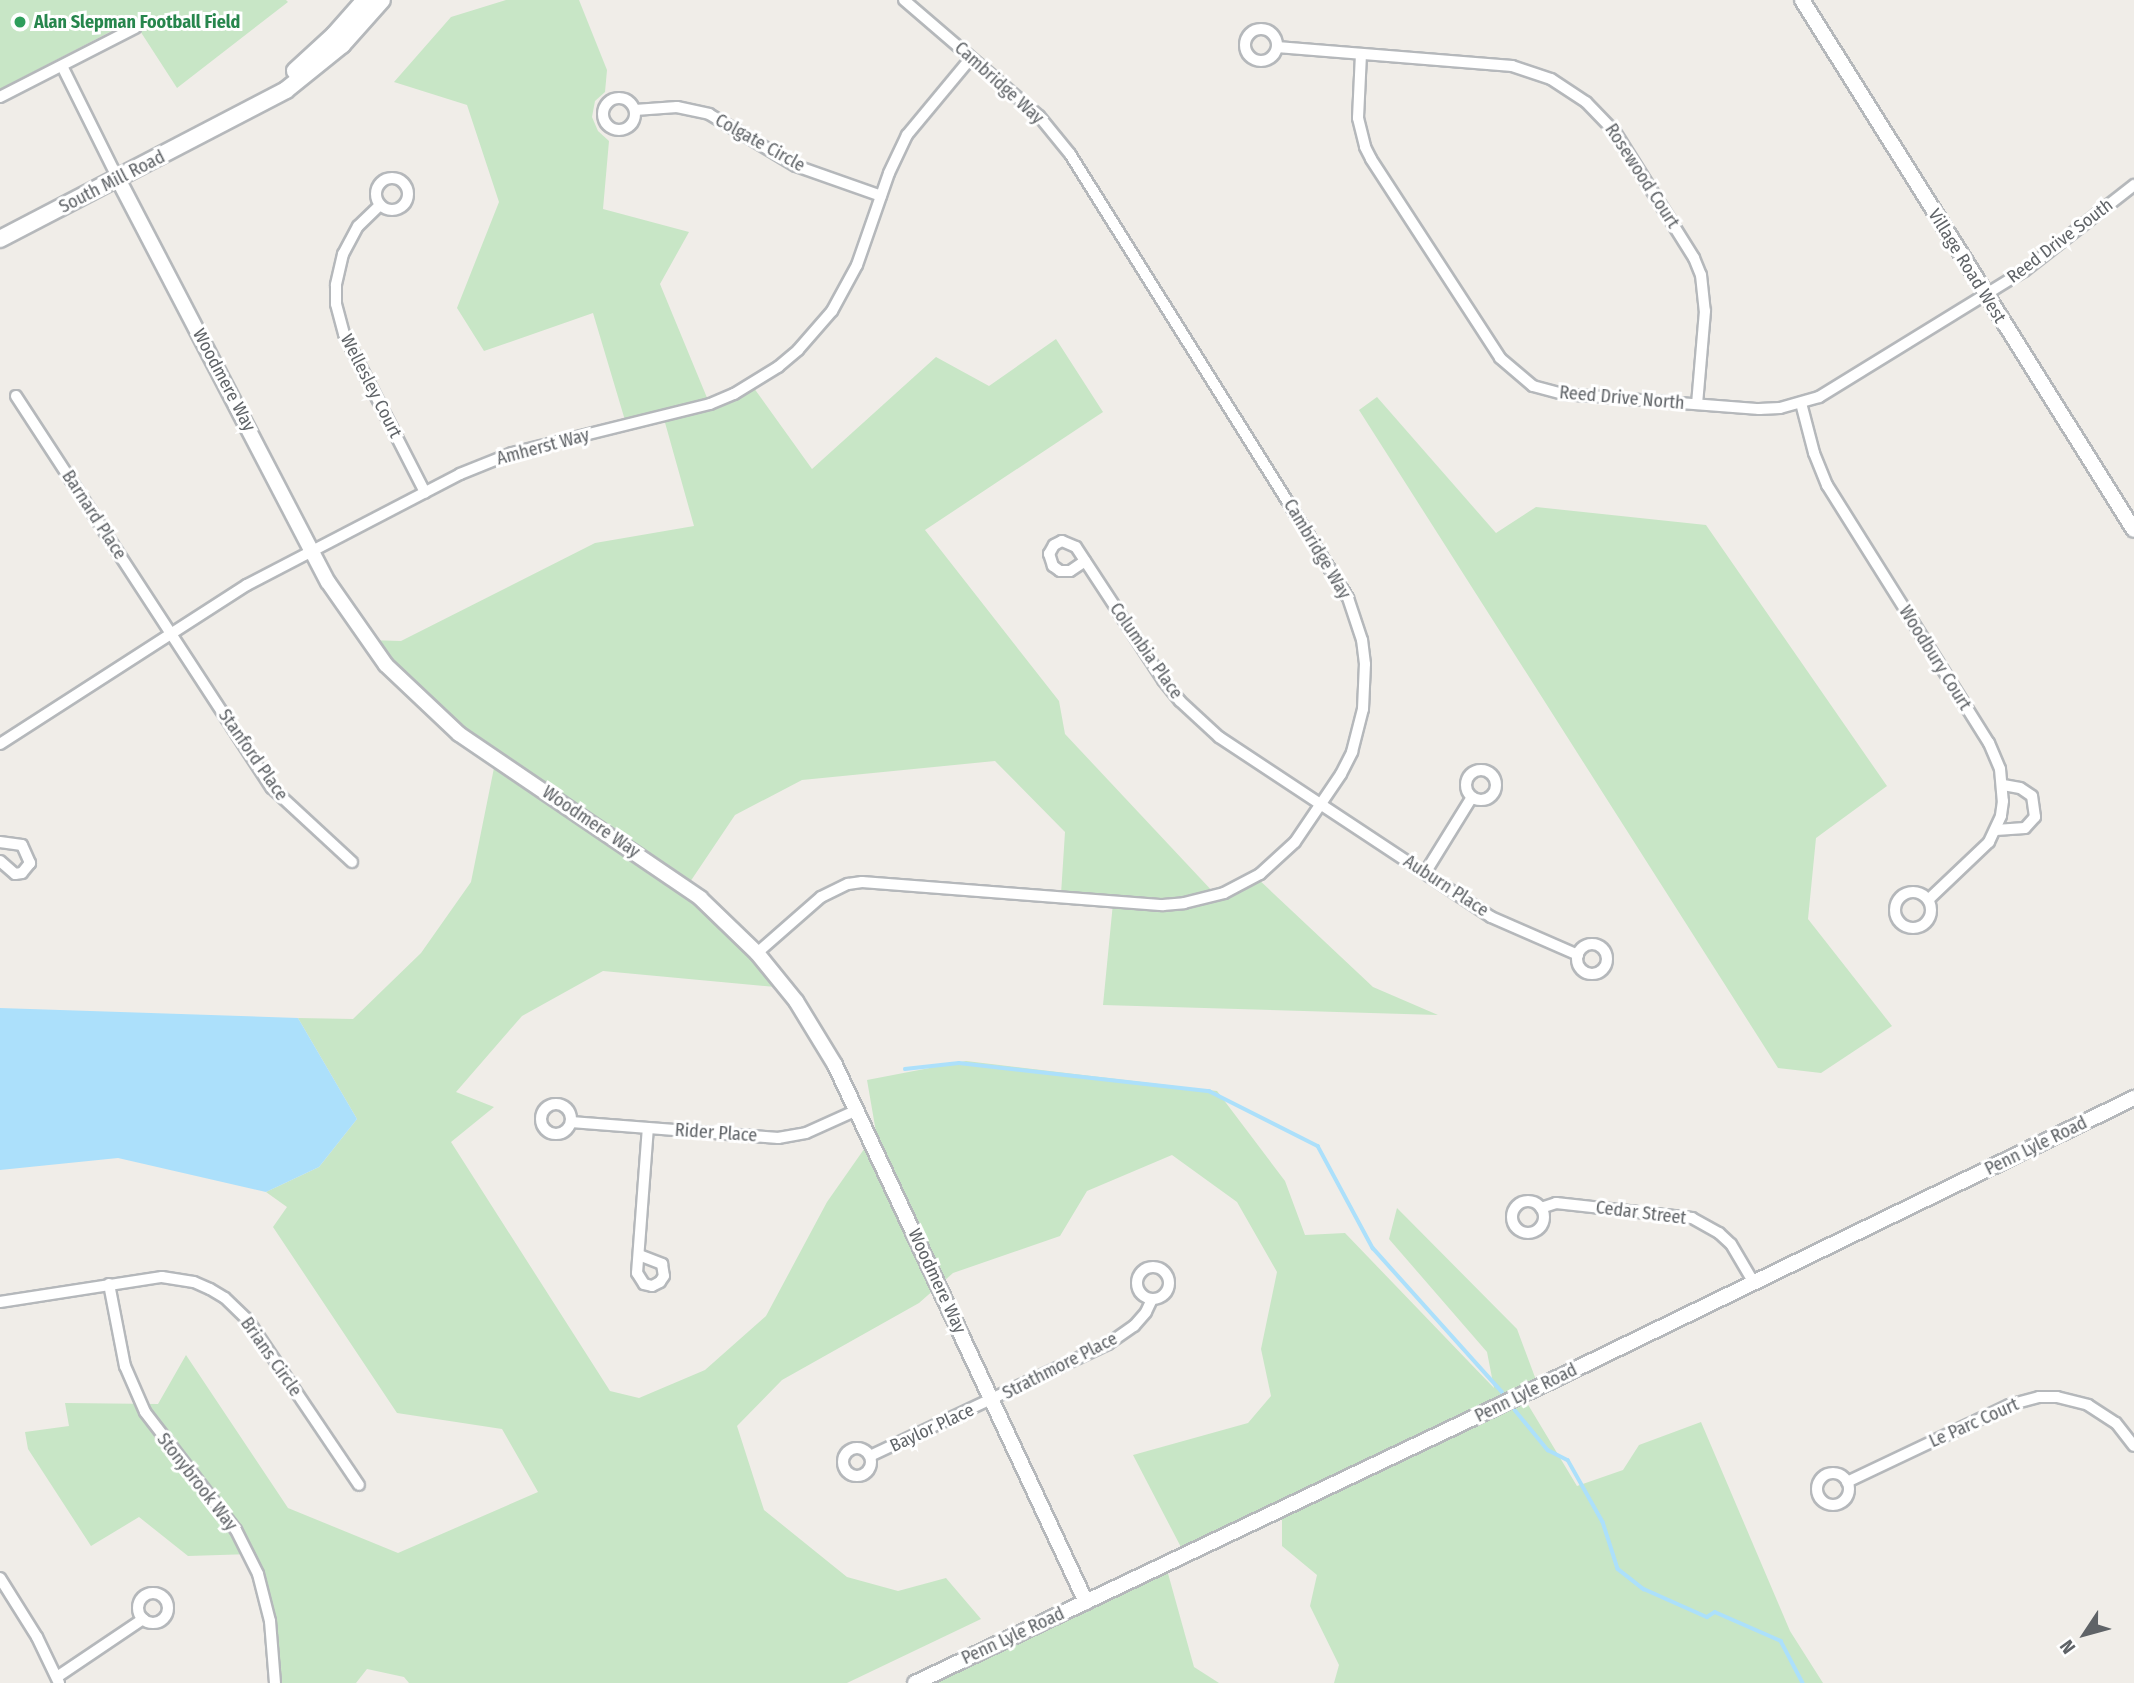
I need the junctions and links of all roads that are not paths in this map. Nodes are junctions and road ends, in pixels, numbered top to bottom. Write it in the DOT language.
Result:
graph roads {
  1 [pos="365,0"];
  2 [pos="382,0"];
  3 [pos="904,0"];
  4 [pos="1802,0"];
  5 [pos="135,28"];
  6 [pos="1277,47"];
  7 [pos="1361,54"];
  8 [pos="971,58"];
  9 [pos="62,65"];
  10 [pos="0,97"];
  11 [pos="635,110"];
  12 [pos="223,124"];
  13 [pos="118,179"];
  14 [pos="2134,185"];
  15 [pos="881,196"];
  16 [pos="380,205"];
  17 [pos="0,239"];
  18 [pos="1985,295"];
  19 [pos="16,396"];
  20 [pos="1801,403"];
  21 [pos="1697,404"];
  22 [pos="425,492"];
  23 [pos="2134,530"];
  24 [pos="312,550"];
  25 [pos="1085,561"];
  26 [pos="171,634"];
  27 [pos="0,744"];
  28 [pos="2003,785"];
  29 [pos="1472,797"];
  30 [pos="1321,804"];
  31 [pos="1996,830"];
  32 [pos="0,842"];
  33 [pos="0,861"];
  34 [pos="352,862"];
  35 [pos="1425,873"];
  36 [pos="1928,900"];
  37 [pos="757,953"];
  38 [pos="1578,955"];
  39 [pos="2134,1098"];
  40 [pos="857,1110"];
  41 [pos="571,1122"];
  42 [pos="648,1128"];
  43 [pos="1541,1208"];
  44 [pos="639,1255"];
  45 [pos="1754,1283"];
  46 [pos="109,1284"];
  47 [pos="1152,1299"];
  48 [pos="0,1302"];
  49 [pos="993,1399"];
  50 [pos="2134,1446"];
  51 [pos="870,1457"];
  52 [pos="1847,1482"];
  53 [pos="359,1485"];
  54 [pos="0,1578"];
  55 [pos="1086,1602"];
  56 [pos="143,1619"];
  57 [pos="58,1680"];
  58 [pos="275,1683"];
  59 [pos="915,1683"];
  1 -- 12 [label="main road, South Mill Road"];
  2 -- 12 [label="main road, South Mill Road"];
  3 -- 8 [label="street, Cambridge Way"];
  4 -- 18 [label="street, Village Road West"];
  5 -- 9 [label="street"];
  6 -- 7 [label="street, Rosewood Court"];
  7 -- 21 [label="street, Reed Drive North"];
  7 -- 21 [label="street, Rosewood Court"];
  8 -- 15 [label="street, Amherst Way"];
  8 -- 30 [label="street, Cambridge Way"];
  9 -- 10 [label="street"];
  9 -- 13 [label="street, Woodmere Way"];
  11 -- 15 [label="street, Colgate Circle"];
  12 -- 13 [label="main road, South Mill Road"];
  13 -- 17 [label="main road, South Mill Road"];
  13 -- 24 [label="street, Woodmere Way"];
  14 -- 18 [label="street, Reed Drive South"];
  15 -- 22 [label="street, Amherst Way"];
  16 -- 22 [label="street, Wellesley Court"];
  18 -- 20 [label="street, Reed Drive North"];
  18 -- 23 [label="street, Village Road West"];
  19 -- 26 [label="street, Barnard Place"];
  20 -- 21 [label="street, Reed Drive North"];
  20 -- 28 [label="street, Woodbury Court"];
  22 -- 24 [label="street, Amherst Way"];
  24 -- 26 [label="street, Amherst Way"];
  24 -- 37 [label="street, Woodmere Way"];
  25 -- 30 [label="street, Columbia Place"];
  26 -- 27 [label="street, Amherst Way"];
  26 -- 34 [label="street, Stanford Place"];
  28 -- 31 [label="street, Woodbury Court"];
  28 -- 31 [label="street"];
  29 -- 35 [label="street"];
  30 -- 35 [label="street, Auburn Place"];
  30 -- 37 [label="street, Cambridge Way"];
  31 -- 36 [label="street, Woodbury Court"];
  32 -- 33 [label="street"];
  35 -- 38 [label="street, Auburn Place"];
  37 -- 40 [label="street, Woodmere Way"];
  39 -- 45 [label="street, Penn Lyle Road"];
  40 -- 42 [label="street, Rider Place"];
  40 -- 49 [label="street, Woodmere Way"];
  41 -- 42 [label="street, Rider Place"];
  42 -- 44 [label="street"];
  43 -- 45 [label="street, Cedar Street"];
  45 -- 55 [label="street, Penn Lyle Road"];
  46 -- 48 [label="street, Brians Circle"];
  46 -- 53 [label="street, Brians Circle"];
  46 -- 58 [label="street, Stonybrook Way"];
  47 -- 49 [label="street, Strathmore Place"];
  49 -- 51 [label="street, Baylor Place"];
  49 -- 55 [label="street, Woodmere Way"];
  50 -- 52 [label="street, Le Parc Court"];
  54 -- 57 [label="street"];
  55 -- 59 [label="street, Penn Lyle Road"];
  56 -- 57 [label="street"];
}
